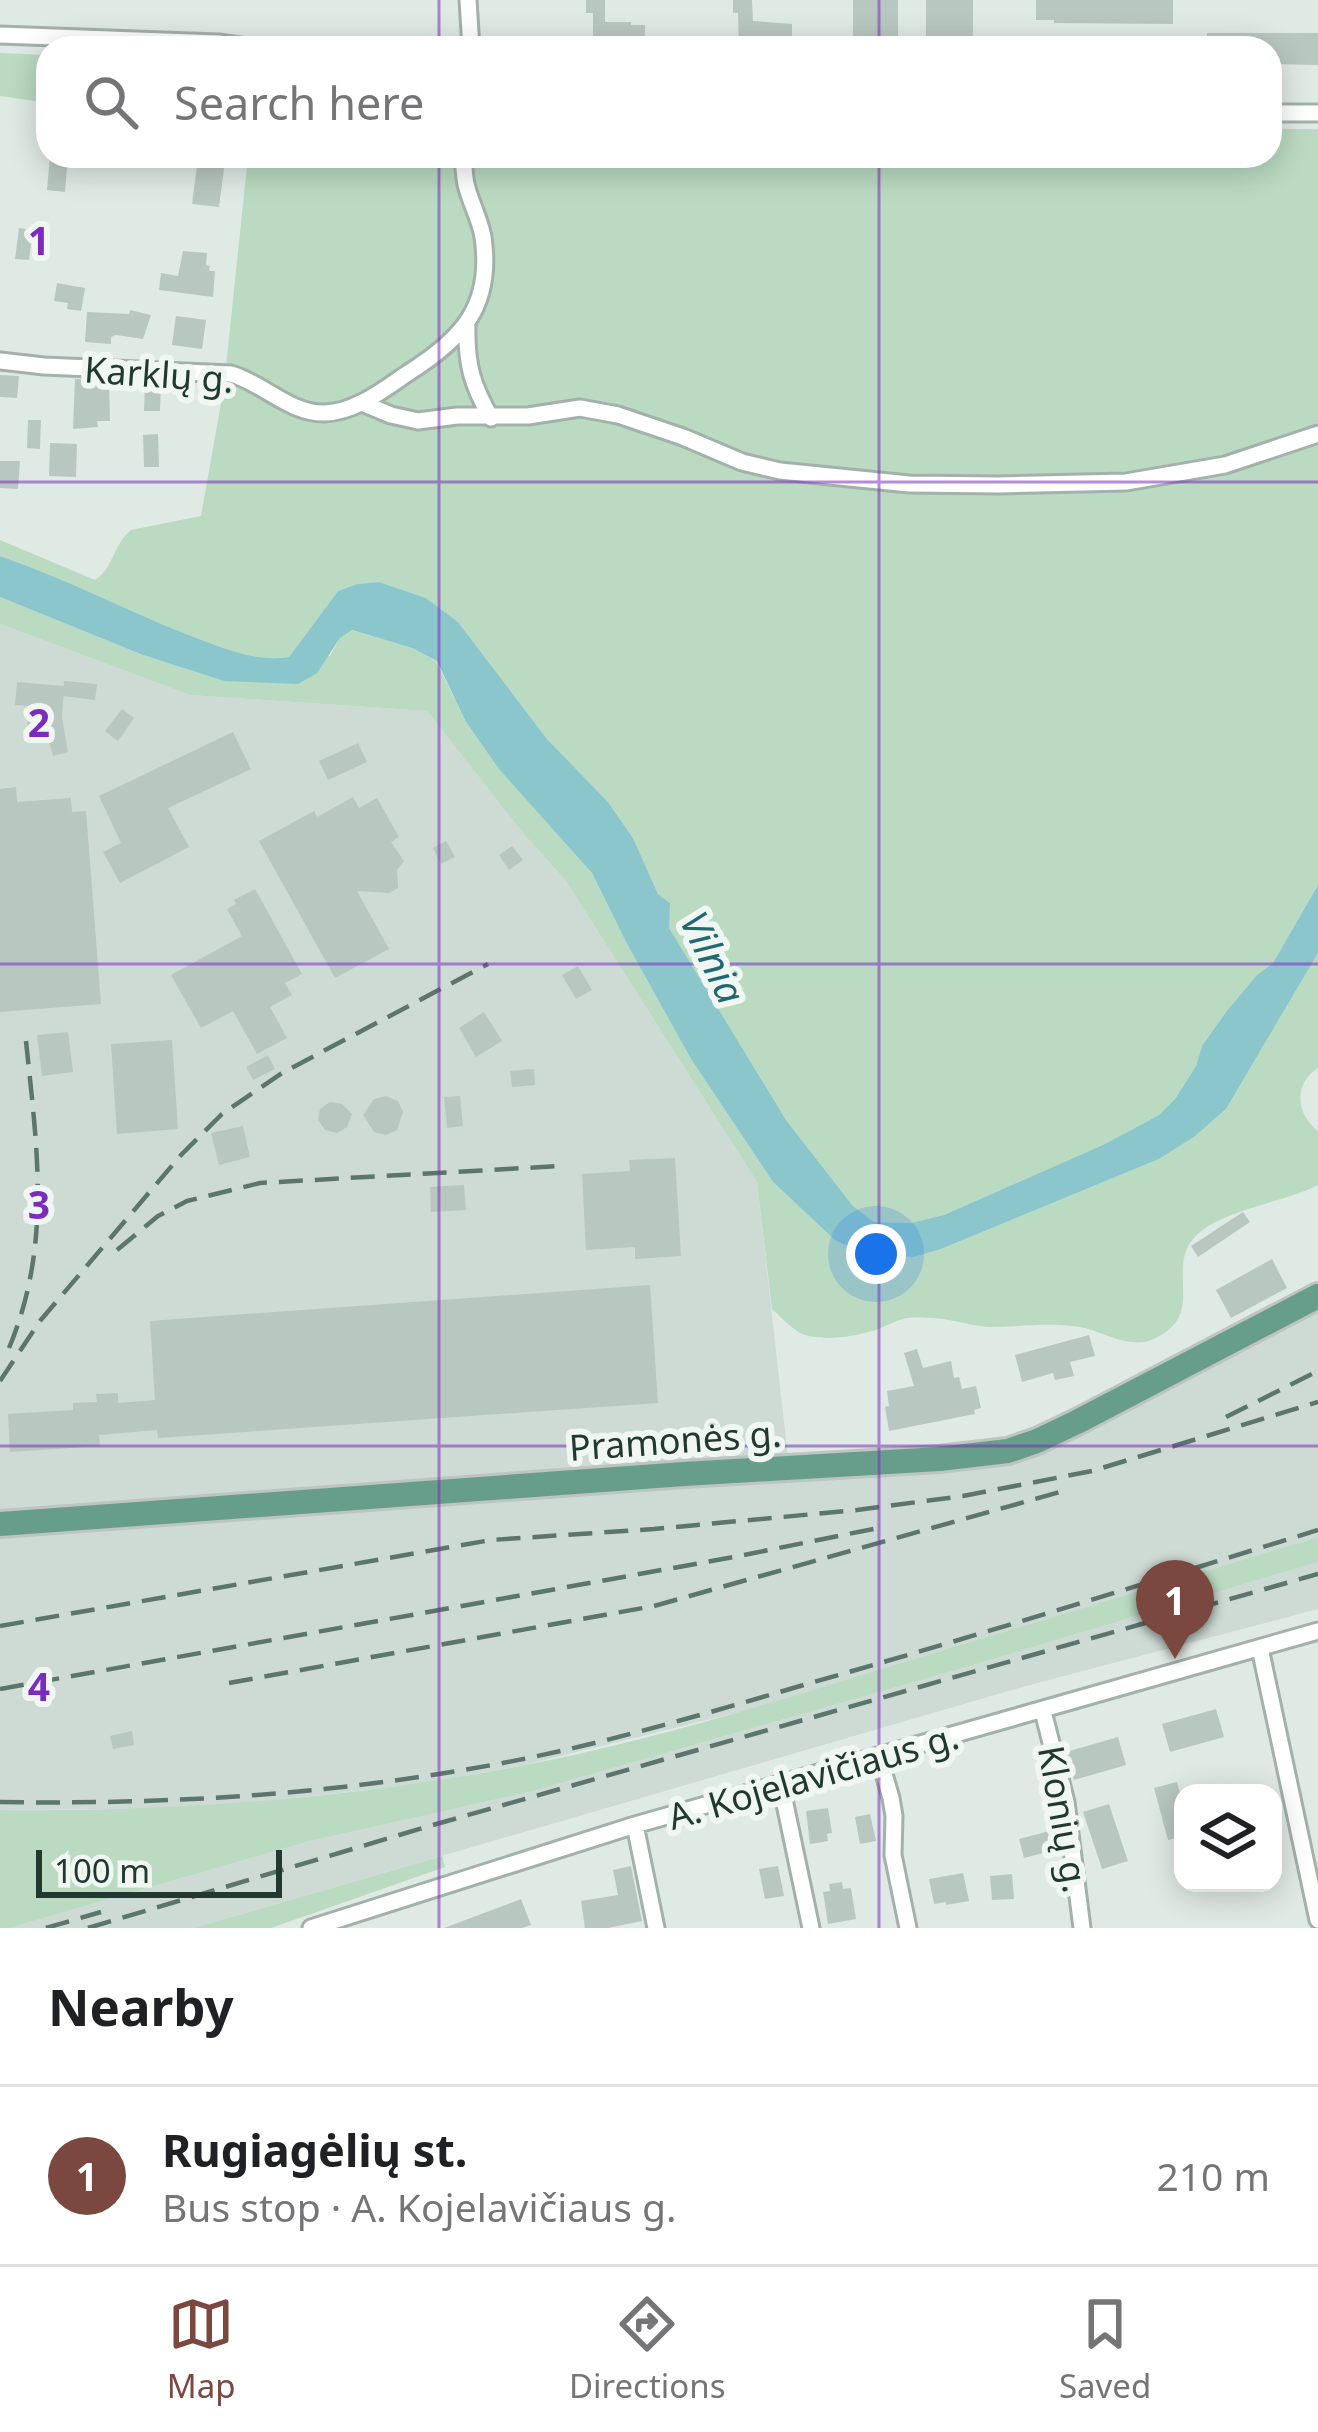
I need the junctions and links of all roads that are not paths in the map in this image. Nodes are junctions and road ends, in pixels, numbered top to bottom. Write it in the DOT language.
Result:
graph roads {
  1 [pos="468,0"];
  2 [pos="0,35"];
  3 [pos="36,36"];
  4 [pos="470,36"];
  5 [pos="1282,113"];
  6 [pos="1318,113"];
  7 [pos="464,168"];
  8 [pos="467,326"];
  9 [pos="0,362"];
  10 [pos="362,403"];
  11 [pos="491,418"];
  12 [pos="1318,434"];
  13 [pos="1318,1296"];
  14 [pos="0,1524"];
  15 [pos="1318,1631"];
  16 [pos="1260,1648"];
  17 [pos="1043,1711"];
  18 [pos="879,1757"];
  19 [pos="781,1785"];
  20 [pos="635,1826"];
  21 [pos="1318,1920"];
  22 [pos="314,1928"];
  23 [pos="656,1928"];
  24 [pos="811,1928"];
  25 [pos="908,1928"];
  26 [pos="1082,1928"];
  1 -- 4 [label="street"];
  2 -- 3 [label="street"];
  5 -- 6 [label="street"];
  7 -- 8 [label="street"];
  8 -- 10 [label="street, Karklų g."];
  8 -- 11 [label="street"];
  9 -- 10 [label="street, Karklų g."];
  10 -- 11 [label="street"];
  11 -- 12 [label="street"];
  13 -- 14 [label="main road, Pramonės g."];
  15 -- 16 [label="street, A. Kojelavičiaus g."];
  16 -- 17 [label="street, A. Kojelavičiaus g."];
  16 -- 21 [label="street"];
  17 -- 18 [label="street, A. Kojelavičiaus g."];
  17 -- 26 [label="street, Klonių g."];
  18 -- 19 [label="street, A. Kojelavičiaus g."];
  18 -- 25 [label="street"];
  19 -- 20 [label="street, A. Kojelavičiaus g."];
  19 -- 24 [label="street"];
  20 -- 22 [label="street, A. Kojelavičiaus g."];
  20 -- 23 [label="street"];
}
